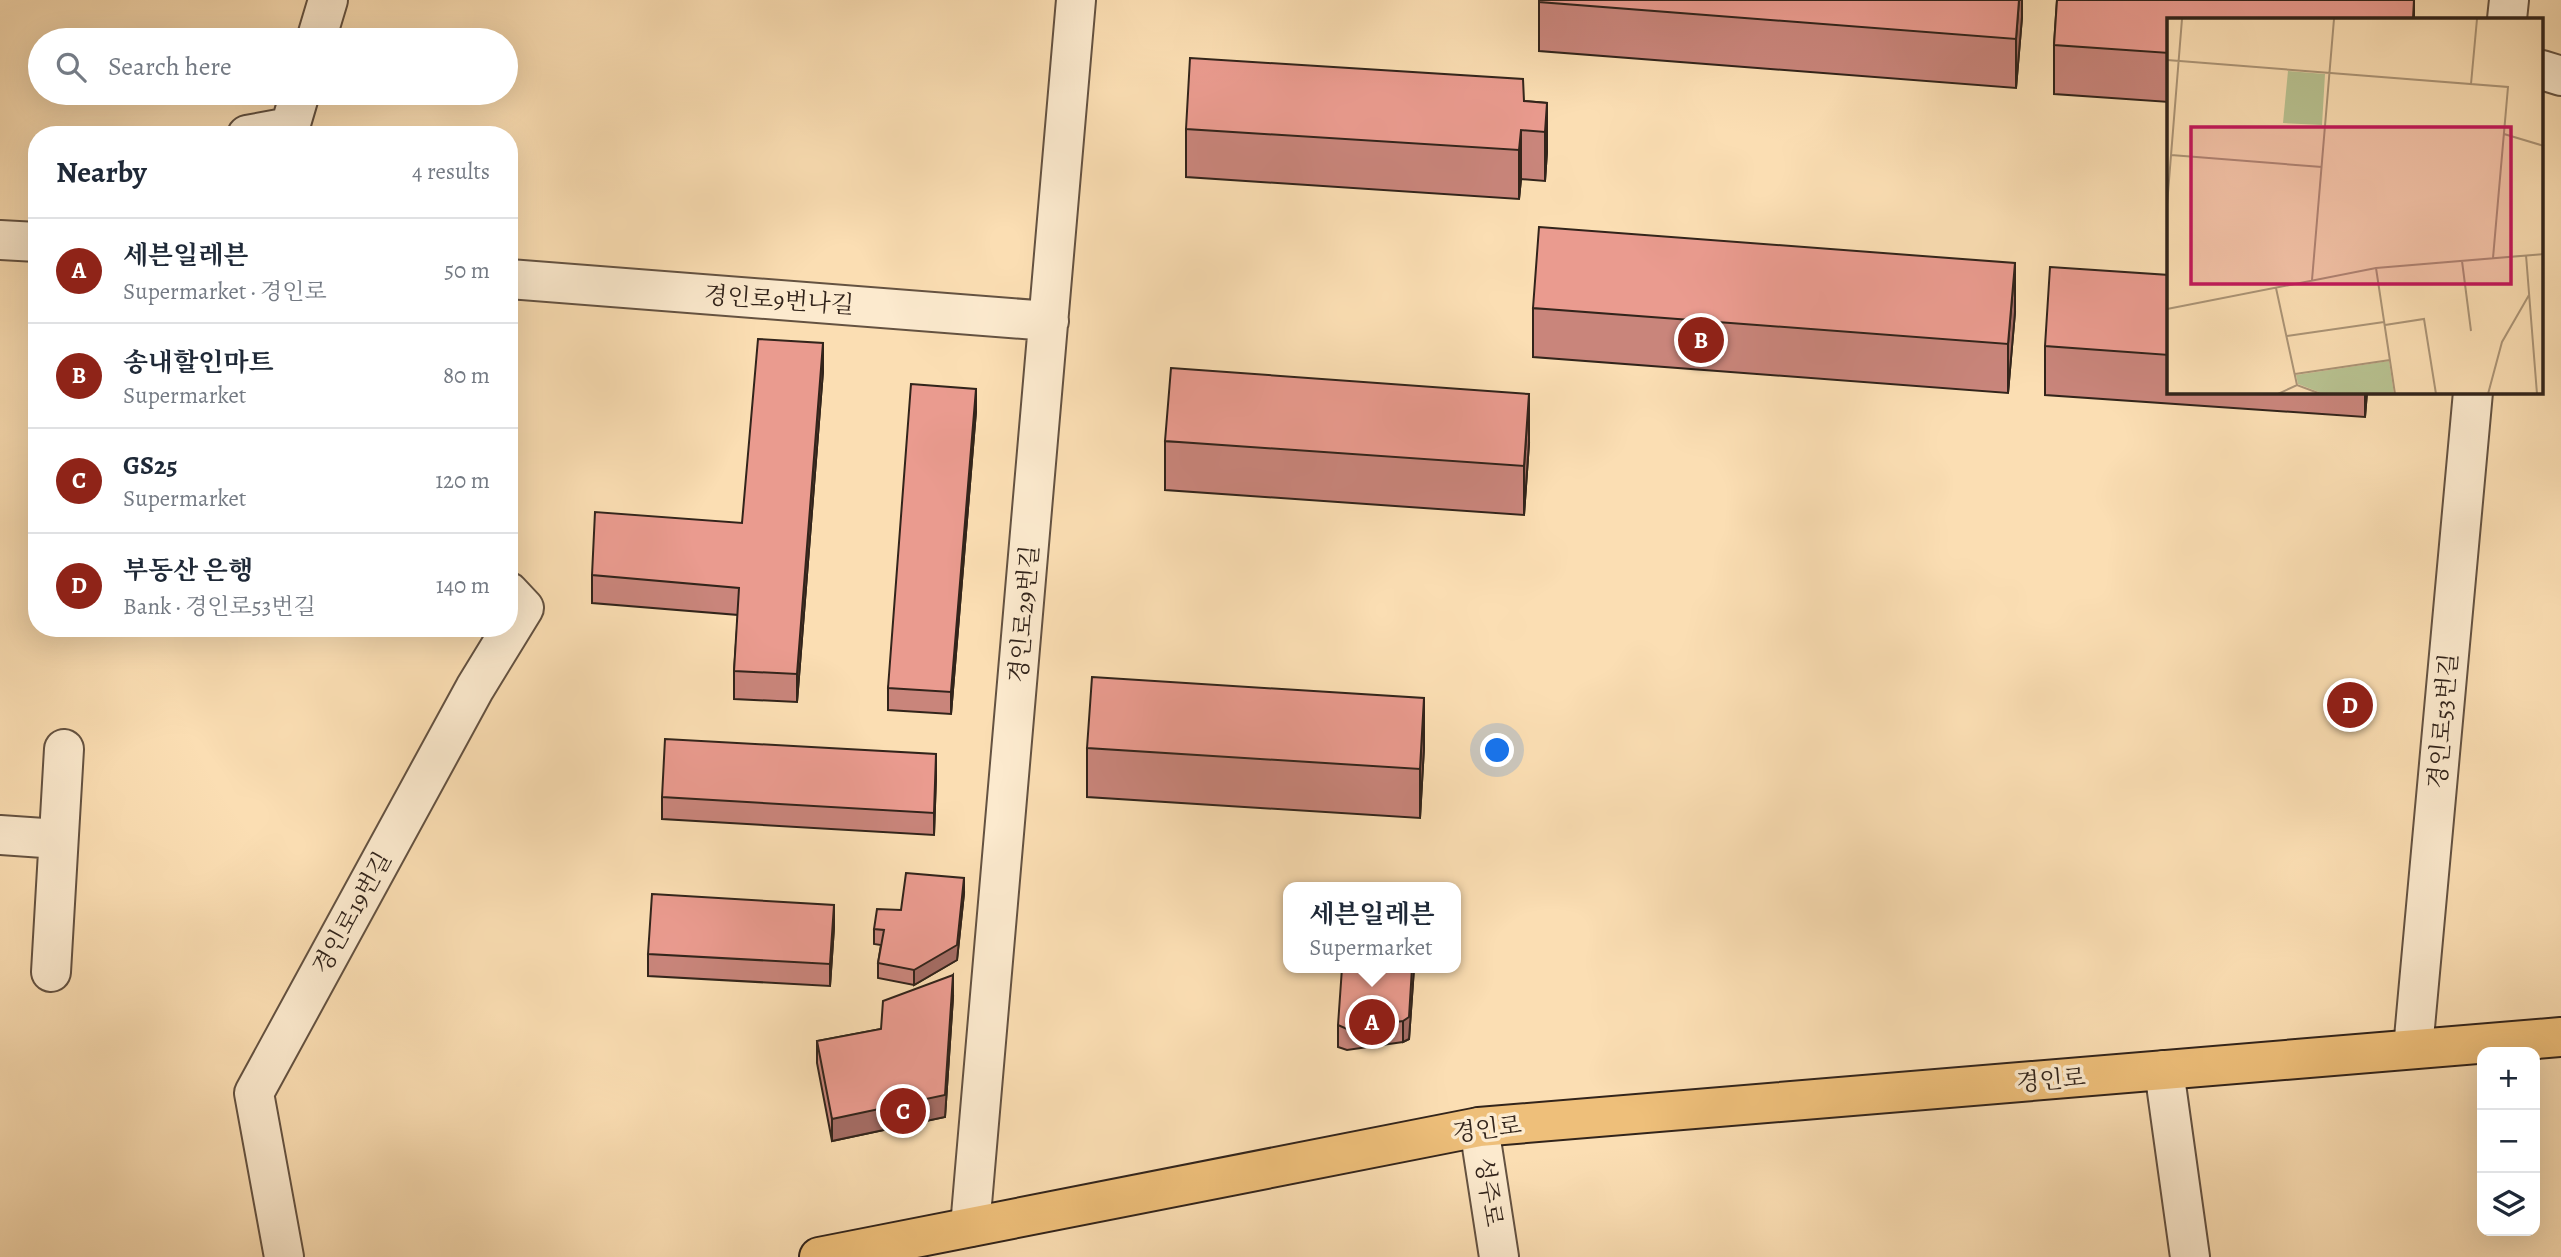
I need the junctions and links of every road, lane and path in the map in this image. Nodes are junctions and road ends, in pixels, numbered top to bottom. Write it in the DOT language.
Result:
graph roads {
  1 [pos="328,0"];
  2 [pos="1076,0"];
  3 [pos="2508,0"];
  4 [pos="2507,18"];
  5 [pos="320,28"];
  6 [pos="2544,71"];
  7 [pos="2561,76"];
  8 [pos="296,105"];
  9 [pos="290,126"];
  10 [pos="0,240"];
  11 [pos="28,242"];
  12 [pos="518,280"];
  13 [pos="1049,321"];
  14 [pos="2473,394"];
  15 [pos="518,602"];
  16 [pos="518,618"];
  17 [pos="506,637"];
  18 [pos="64,748"];
  19 [pos="0,835"];
  20 [pos="58,839"];
  21 [pos="51,972"];
  22 [pos="2561,1037"];
  23 [pos="2413,1049"];
  24 [pos="2164,1070"];
  25 [pos="1479,1127"];
  26 [pos="970,1227"];
  27 [pos="284,1257"];
  28 [pos="819,1257"];
  29 [pos="1499,1257"];
  30 [pos="2190,1257"];
  1 -- 5 [label="street"];
  2 -- 13 [label="street, 경인로29번길"];
  3 -- 4 [label="street"];
  6 -- 7 [label="street"];
  8 -- 9 [label="street"];
  10 -- 11 [label="street"];
  12 -- 13 [label="street, 경인로9번나길"];
  13 -- 26 [label="street, 경인로29번길"];
  14 -- 23 [label="street, 경인로53번길"];
  15 -- 16 [label="street, 경인로19번길"];
  17 -- 27 [label="street, 경인로19번길"];
  18 -- 20 [label="street"];
  19 -- 20 [label="street"];
  20 -- 21 [label="street"];
  22 -- 23 [label="main road, 경인로"];
  23 -- 24 [label="main road, 경인로"];
  24 -- 25 [label="main road, 경인로"];
  24 -- 30 [label="street"];
  25 -- 26 [label="main road, 경인로"];
  25 -- 29 [label="street, 성주로"];
  26 -- 28 [label="main road, 경인로"];
}
